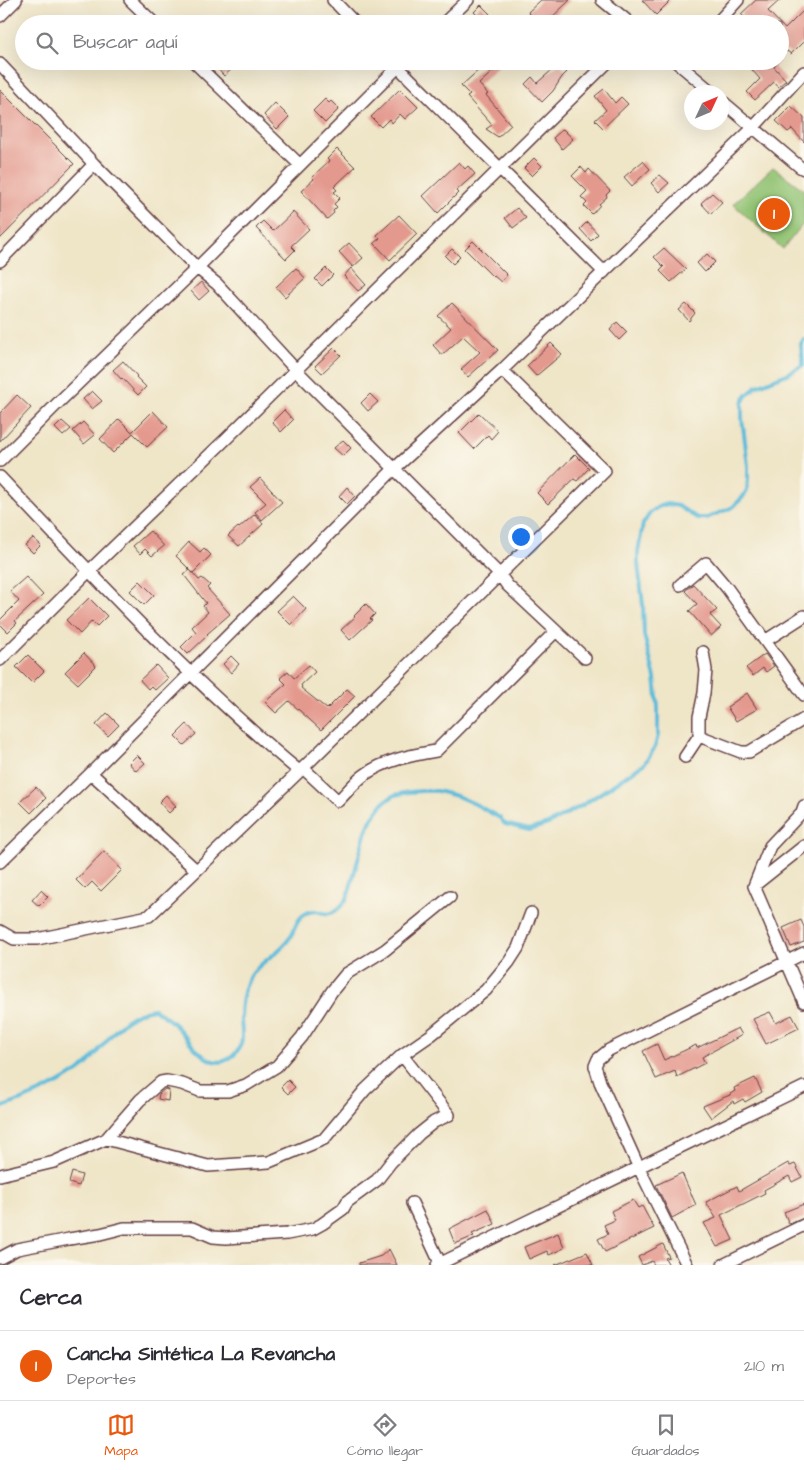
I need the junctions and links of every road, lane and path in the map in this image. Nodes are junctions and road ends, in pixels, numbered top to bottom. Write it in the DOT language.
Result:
graph roads {
  1 [pos="16,0"];
  2 [pos="130,0"];
  3 [pos="333,0"];
  4 [pos="468,0"];
  5 [pos="738,0"];
  6 [pos="605,1"];
  7 [pos="145,15"];
  8 [pos="347,15"];
  9 [pos="452,15"];
  10 [pos="621,15"];
  11 [pos="724,15"];
  12 [pos="0,16"];
  13 [pos="0,64"];
  14 [pos="202,70"];
  15 [pos="391,70"];
  16 [pos="405,70"];
  17 [pos="600,70"];
  18 [pos="687,70"];
  19 [pos="804,72"];
  20 [pos="704,85"];
  21 [pos="729,107"];
  22 [pos="753,128"];
  23 [pos="94,164"];
  24 [pos="300,165"];
  25 [pos="500,168"];
  26 [pos="804,169"];
  27 [pos="0,261"];
  28 [pos="197,268"];
  29 [pos="604,272"];
  30 [pos="296,370"];
  31 [pos="502,370"];
  32 [pos="0,461"];
  33 [pos="394,470"];
  34 [pos="0,477"];
  35 [pos="89,571"];
  36 [pos="500,575"];
  37 [pos="680,585"];
  38 [pos="804,616"];
  39 [pos="556,631"];
  40 [pos="765,642"];
  41 [pos="703,652"];
  42 [pos="585,658"];
  43 [pos="0,660"];
  44 [pos="190,673"];
  45 [pos="804,694"];
  46 [pos="804,719"];
  47 [pos="699,736"];
  48 [pos="684,757"];
  49 [pos="301,770"];
  50 [pos="91,773"];
  51 [pos="804,806"];
  52 [pos="804,846"];
  53 [pos="0,862"];
  54 [pos="196,870"];
  55 [pos="754,886"];
  56 [pos="450,897"];
  57 [pos="531,913"];
  58 [pos="0,931"];
  59 [pos="804,953"];
  60 [pos="786,962"];
  61 [pos="804,1002"];
  62 [pos="402,1054"];
  63 [pos="804,1087"];
  64 [pos="106,1139"];
  65 [pos="639,1168"];
  66 [pos="0,1175"];
  67 [pos="412,1203"];
  68 [pos="804,1225"];
  69 [pos="0,1258"];
  70 [pos="440,1264"];
  71 [pos="688,1265"];
  72 [pos="723,1265"];
  1 -- 12 [label="street"];
  2 -- 7 [label="street"];
  3 -- 8 [label="street"];
  4 -- 9 [label="street"];
  5 -- 11 [label="street"];
  6 -- 10 [label="street"];
  13 -- 23 [label="street"];
  14 -- 24 [label="street"];
  15 -- 24 [label="street"];
  16 -- 25 [label="street"];
  17 -- 25 [label="street"];
  18 -- 20 [label="street"];
  19 -- 22 [label="street"];
  21 -- 22 [label="street"];
  22 -- 26 [label="street"];
  22 -- 29 [label="street"];
  23 -- 27 [label="street"];
  23 -- 28 [label="street"];
  24 -- 28 [label="street"];
  25 -- 29 [label="street"];
  25 -- 30 [label="street"];
  28 -- 30 [label="street"];
  28 -- 32 [label="street"];
  29 -- 31 [label="street"];
  30 -- 33 [label="street"];
  30 -- 35 [label="street"];
  31 -- 33 [label="street"];
  31 -- 36 [label="street"];
  33 -- 36 [label="street"];
  33 -- 44 [label="street"];
  34 -- 35 [label="street"];
  35 -- 43 [label="street"];
  35 -- 44 [label="street"];
  36 -- 39 [label="street"];
  36 -- 49 [label="street"];
  37 -- 40 [label="street"];
  38 -- 40 [label="street"];
  39 -- 42 [label="street"];
  39 -- 49 [label="street"];
  40 -- 45 [label="street"];
  41 -- 47 [label="street"];
  44 -- 49 [label="street"];
  44 -- 50 [label="street"];
  46 -- 47 [label="street"];
  47 -- 48 [label="street"];
  49 -- 54 [label="street"];
  50 -- 53 [label="street"];
  50 -- 54 [label="street"];
  51 -- 55 [label="street"];
  52 -- 55 [label="street"];
  54 -- 58 [label="street"];
  55 -- 60 [label="street"];
  56 -- 64 [label="street"];
  57 -- 62 [label="street"];
  59 -- 60 [label="street"];
  60 -- 61 [label="street"];
  60 -- 65 [label="street"];
  62 -- 64 [label="street"];
  62 -- 69 [label="street"];
  63 -- 65 [label="street"];
  64 -- 66 [label="street"];
  65 -- 70 [label="street"];
  65 -- 71 [label="street"];
  67 -- 70 [label="street"];
  68 -- 72 [label="street"];
}
